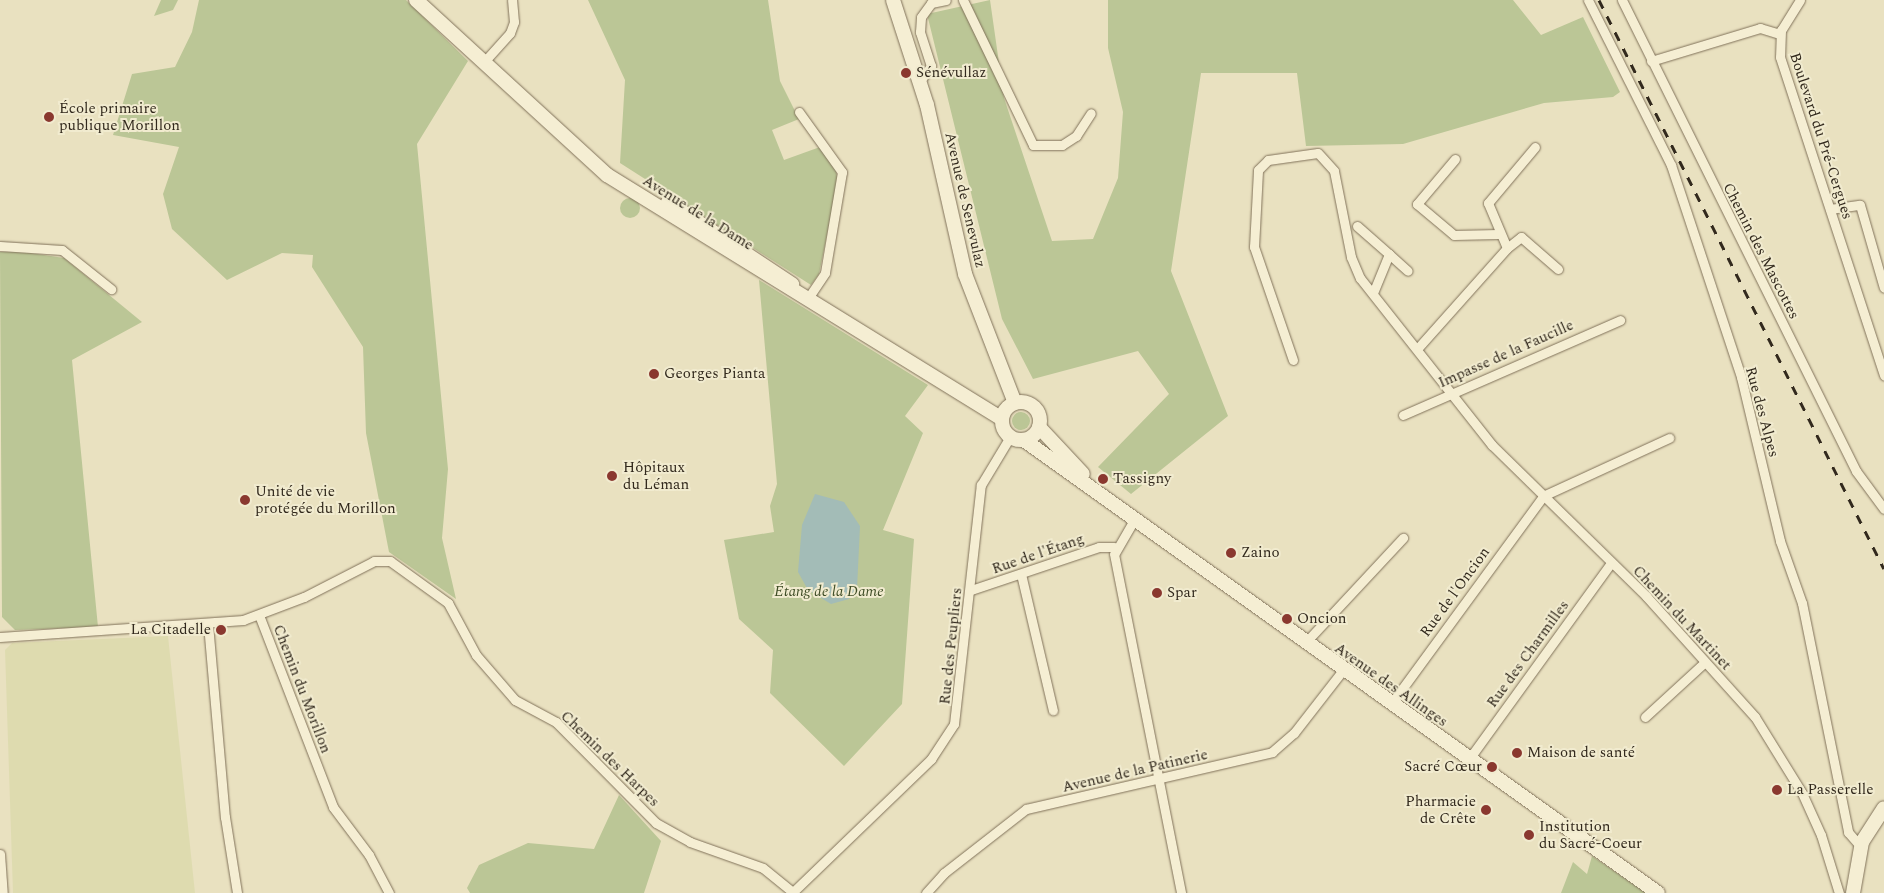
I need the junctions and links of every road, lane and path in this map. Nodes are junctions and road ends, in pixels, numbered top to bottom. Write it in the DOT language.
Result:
graph roads {
  1 [pos="416,0"];
  2 [pos="512,0"];
  3 [pos="893,0"];
  4 [pos="946,0"];
  5 [pos="963,0"];
  6 [pos="1588,0"];
  7 [pos="1622,0"];
  8 [pos="1800,0"];
  9 [pos="1780,34"];
  10 [pos="1651,61"];
  11 [pos="483,63"];
  12 [pos="920,81"];
  13 [pos="799,112"];
  14 [pos="1090,113"];
  15 [pos="1535,147"];
  16 [pos="1455,159"];
  17 [pos="1830,209"];
  18 [pos="1357,226"];
  19 [pos="1498,234"];
  20 [pos="0,246"];
  21 [pos="1507,248"];
  22 [pos="1389,254"];
  23 [pos="1558,269"];
  24 [pos="1408,271"];
  25 [pos="1884,288"];
  26 [pos="111,289"];
  27 [pos="1373,293"];
  28 [pos="808,298"];
  29 [pos="1620,320"];
  30 [pos="1417,349"];
  31 [pos="1293,360"];
  32 [pos="1884,375"];
  33 [pos="1451,392"];
  34 [pos="1015,403"];
  35 [pos="1403,415"];
  36 [pos="1002,419"];
  37 [pos="1038,427"];
  38 [pos="1010,437"];
  39 [pos="1669,438"];
  40 [pos="1024,440"];
  41 [pos="1543,496"];
  42 [pos="1108,500"];
  43 [pos="1884,509"];
  44 [pos="1134,520"];
  45 [pos="1403,538"];
  46 [pos="1114,547"];
  47 [pos="1610,564"];
  48 [pos="1021,574"];
  49 [pos="971,590"];
  50 [pos="259,616"];
  51 [pos="208,624"];
  52 [pos="0,636"];
  53 [pos="1305,643"];
  54 [pos="1705,662"];
  55 [pos="1343,670"];
  56 [pos="1391,704"];
  57 [pos="1053,710"];
  58 [pos="1645,717"];
  59 [pos="1469,760"];
  60 [pos="1158,780"];
  61 [pos="1884,808"];
  62 [pos="1860,846"];
  63 [pos="0,854"];
  64 [pos="794,892"];
  65 [pos="3,893"];
  66 [pos="238,893"];
  67 [pos="389,893"];
  68 [pos="926,893"];
  69 [pos="1181,893"];
  70 [pos="1658,893"];
  71 [pos="1839,893"];
  72 [pos="1853,893"];
  1 -- 11 [label="main road, Avenue de la Dame"];
  2 -- 11 [label="street"];
  3 -- 12 [label="main road, Avenue de Senevulaz"];
  4 -- 12 [label="street"];
  5 -- 14 [label="street"];
  6 -- 62 [label="street, Rue des Alpes"];
  7 -- 10 [label="street, Chemin des Mascottes"];
  8 -- 9 [label="street"];
  9 -- 10 [label="street"];
  9 -- 17 [label="street, Boulevard du Pré-Cergues"];
  10 -- 43 [label="street, Chemin des Mascottes"];
  11 -- 28 [label="main road, Avenue de la Dame"];
  12 -- 34 [label="main road, Avenue de Senevulaz"];
  13 -- 28 [label="street"];
  15 -- 19 [label="street"];
  16 -- 19 [label="street"];
  17 -- 25 [label="street"];
  17 -- 32 [label="street, Boulevard du Pré-Cergues"];
  18 -- 22 [label="street"];
  19 -- 21 [label="street"];
  20 -- 26 [label="street"];
  21 -- 23 [label="street"];
  21 -- 30 [label="street"];
  22 -- 24 [label="street"];
  22 -- 27 [label="street"];
  27 -- 30 [label="street, Chemin du Martinet"];
  27 -- 31 [label="street, Chemin du Martinet"];
  28 -- 36 [label="main road, Avenue de la Dame"];
  29 -- 33 [label="street, Impasse de la Faucille"];
  30 -- 33 [label="street, Chemin du Martinet"];
  33 -- 35 [label="street, Impasse de la Faucille"];
  33 -- 41 [label="street, Chemin du Martinet"];
  34 -- 36 [label="main road"];
  34 -- 37 [label="main road"];
  36 -- 38 [label="main road"];
  37 -- 40 [label="main road"];
  37 -- 42 [label="main road, Avenue des Allinges"];
  38 -- 40 [label="main road"];
  38 -- 49 [label="street, Rue des Peupliers"];
  39 -- 41 [label="street"];
  40 -- 42 [label="main road, Avenue des Allinges"];
  41 -- 47 [label="street, Chemin du Martinet"];
  41 -- 56 [label="street, Rue de l'Oncion"];
  42 -- 44 [label="main road, Avenue des Allinges"];
  44 -- 46 [label="street"];
  44 -- 53 [label="main road, Avenue des Allinges"];
  45 -- 53 [label="street"];
  46 -- 48 [label="street, Rue de l'Étang"];
  46 -- 60 [label="street"];
  47 -- 54 [label="street, Chemin du Martinet"];
  47 -- 59 [label="street, Rue des Charmilles"];
  48 -- 49 [label="street, Rue de l'Étang"];
  48 -- 57 [label="street"];
  49 -- 64 [label="street, Rue des Peupliers"];
  50 -- 51 [label="street, Chemin du Morillon"];
  50 -- 64 [label="street, Chemin des Harpes"];
  50 -- 67 [label="street, Chemin du Morillon"];
  51 -- 52 [label="street, Chemin du Morillon"];
  51 -- 66 [label="street"];
  53 -- 55 [label="main road, Avenue des Allinges"];
  54 -- 58 [label="street"];
  54 -- 71 [label="street, Chemin du Martinet"];
  55 -- 56 [label="main road, Avenue des Allinges"];
  55 -- 60 [label="street, Avenue de la Patinerie"];
  56 -- 59 [label="main road, Avenue des Allinges"];
  59 -- 70 [label="main road, Avenue des Allinges"];
  60 -- 68 [label="street, Avenue de la Patinerie"];
  60 -- 69 [label="street"];
  61 -- 62 [label="main road"];
  62 -- 72 [label="main road"];
  63 -- 65 [label="street"];
}
